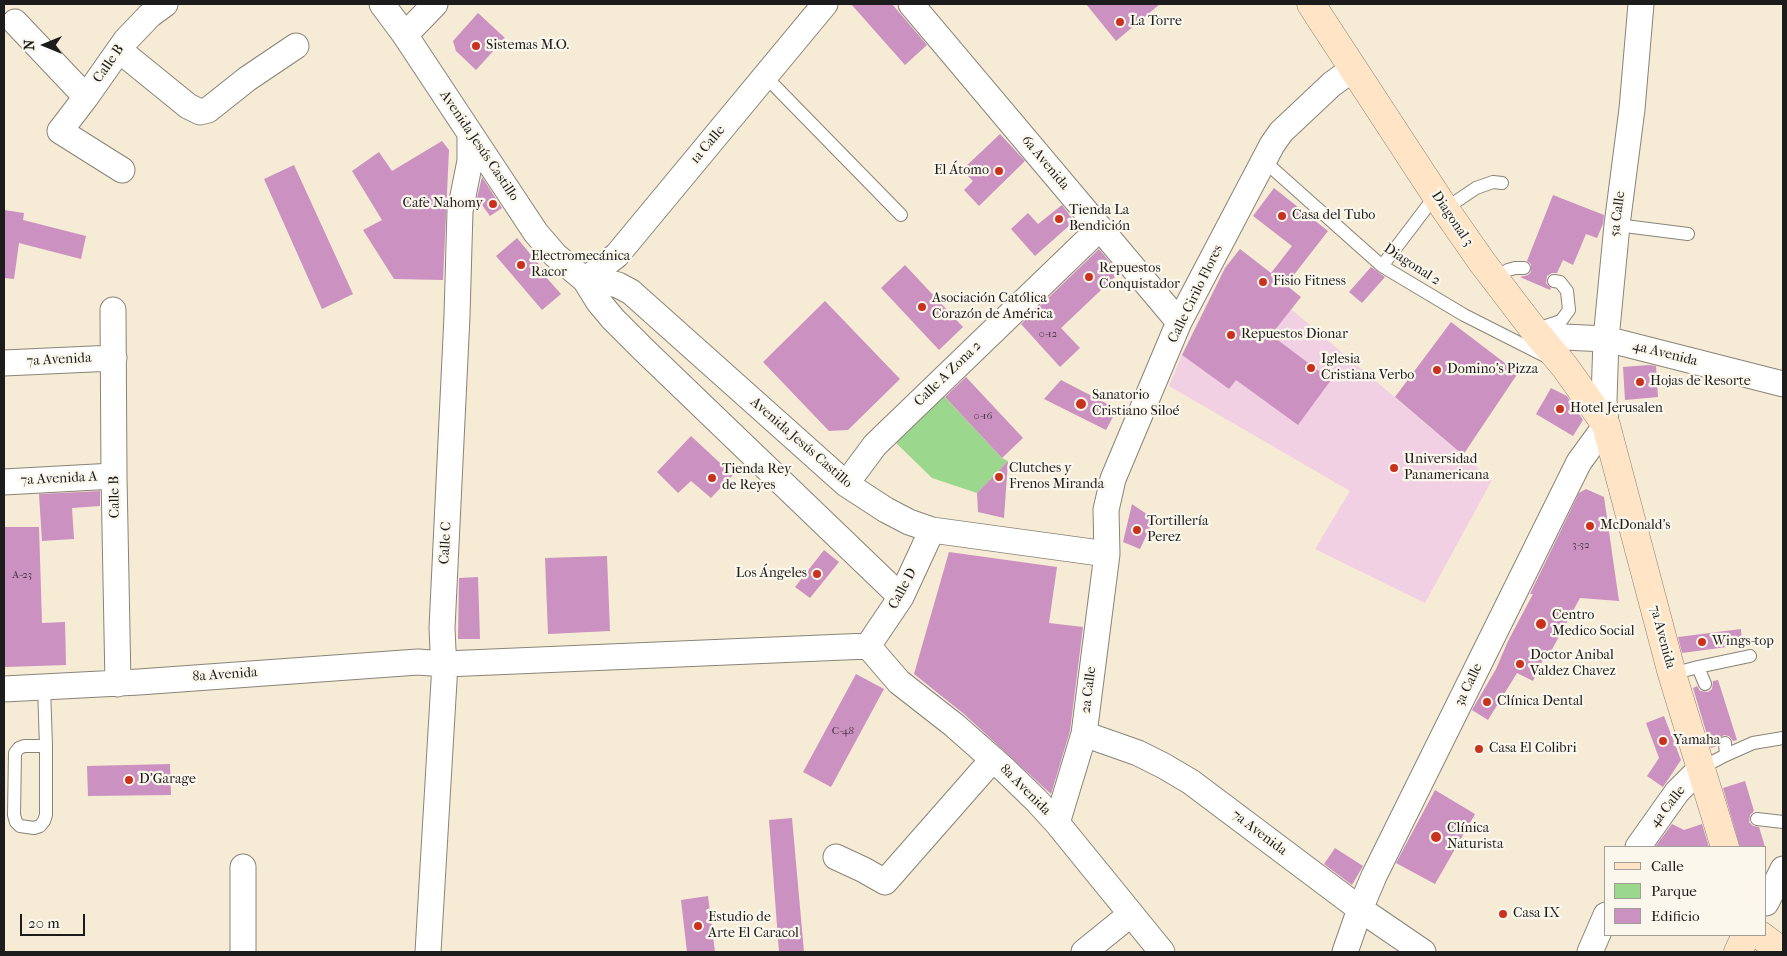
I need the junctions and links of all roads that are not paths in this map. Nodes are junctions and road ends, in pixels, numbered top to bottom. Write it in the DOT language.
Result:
graph roads {
  1 [pos="165,4"];
  2 [pos="382,4"];
  3 [pos="435,4"];
  4 [pos="825,4"];
  5 [pos="911,4"];
  6 [pos="1311,4"];
  7 [pos="1641,4"];
  8 [pos="15,22"];
  9 [pos="405,35"];
  10 [pos="296,46"];
  11 [pos="119,50"];
  12 [pos="1353,69"];
  13 [pos="765,76"];
  14 [pos="86,97"];
  15 [pos="470,134"];
  16 [pos="1264,160"];
  17 [pos="122,170"];
  18 [pos="1502,183"];
  19 [pos="1441,202"];
  20 [pos="901,215"];
  21 [pos="1617,225"];
  22 [pos="1100,228"];
  23 [pos="1688,234"];
  24 [pos="1382,266"];
  25 [pos="1524,268"];
  26 [pos="1494,278"];
  27 [pos="585,280"];
  28 [pos="1554,281"];
  29 [pos="113,310"];
  30 [pos="1179,322"];
  31 [pos="1540,336"];
  32 [pos="1606,339"];
  33 [pos="114,358"];
  34 [pos="4,363"];
  35 [pos="1565,366"];
  36 [pos="1783,384"];
  37 [pos="1606,425"];
  38 [pos="114,476"];
  39 [pos="4,482"];
  40 [pos="846,484"];
  41 [pos="932,530"];
  42 [pos="1107,554"];
  43 [pos="901,597"];
  44 [pos="868,646"];
  45 [pos="1750,656"];
  46 [pos="445,664"];
  47 [pos="1698,667"];
  48 [pos="1672,674"];
  49 [pos="118,684"];
  50 [pos="1705,684"];
  51 [pos="44,687"];
  52 [pos="4,689"];
  53 [pos="1084,734"];
  54 [pos="1783,738"];
  55 [pos="46,746"];
  56 [pos="993,759"];
  57 [pos="1701,768"];
  58 [pos="1757,818"];
  59 [pos="1783,822"];
  60 [pos="1057,823"];
  61 [pos="1725,834"];
  62 [pos="1639,846"];
  63 [pos="836,857"];
  64 [pos="243,867"];
  65 [pos="1783,869"];
  66 [pos="1767,901"];
  67 [pos="1360,909"];
  68 [pos="1131,914"];
  69 [pos="1604,920"];
  70 [pos="1746,936"];
  71 [pos="1761,936"];
  72 [pos="244,952"];
  73 [pos="428,952"];
  74 [pos="1084,952"];
  75 [pos="1162,952"];
  76 [pos="1345,952"];
  77 [pos="1423,952"];
  78 [pos="1590,952"];
  79 [pos="1738,952"];
  80 [pos="1783,952"];
  1 -- 11 [label="street, Calle B"];
  2 -- 9 [label="street, Avenida Jesús Castillo"];
  3 -- 9 [label="street"];
  4 -- 13 [label="street, 1a Calle"];
  5 -- 22 [label="street, 6a Avenida"];
  6 -- 12 [label="main road, Diagonal 3"];
  7 -- 21 [label="street, 5a Calle"];
  8 -- 14 [label="street"];
  9 -- 15 [label="street, Avenida Jesús Castillo"];
  10 -- 11 [label="street"];
  11 -- 14 [label="street, Calle B"];
  12 -- 16 [label="street, Calle Cirilo Flores"];
  12 -- 19 [label="main road, Diagonal 3"];
  13 -- 20 [label="lane"];
  13 -- 27 [label="street, 1a Calle"];
  14 -- 17 [label="street, Calle B"];
  15 -- 27 [label="street, Avenida Jesús Castillo"];
  15 -- 46 [label="street, Calle C"];
  16 -- 24 [label="lane, Diagonal 2"];
  16 -- 30 [label="street, Calle Cirilo Flores"];
  18 -- 19 [label="lane"];
  19 -- 24 [label="lane"];
  19 -- 26 [label="main road, Diagonal 3"];
  21 -- 23 [label="lane"];
  21 -- 32 [label="street, 5a Calle"];
  22 -- 30 [label="street, 6a Avenida"];
  22 -- 40 [label="street, Calle A Zona 2"];
  24 -- 35 [label="lane, Diagonal 2"];
  25 -- 26 [label="lane"];
  26 -- 31 [label="main road, Diagonal 3"];
  27 -- 40 [label="street, Avenida Jesús Castillo"];
  27 -- 43 [label="street, Avenida Jesús Castillo"];
  28 -- 31 [label="lane"];
  29 -- 33 [label="street, Calle B"];
  30 -- 42 [label="street, Calle Cirilo Flores"];
  31 -- 32 [label="street, 4a Avenida"];
  31 -- 35 [label="main road, Diagonal 3"];
  32 -- 36 [label="street, 4a Avenida"];
  32 -- 37 [label="street, 5a Calle"];
  33 -- 34 [label="street, 7a Avenida"];
  33 -- 38 [label="street, Calle B"];
  35 -- 37 [label="main road, Diagonal 3"];
  37 -- 48 [label="main road, 7a Avenida"];
  37 -- 67 [label="street, 3a Calle"];
  38 -- 39 [label="street, 7a Avenida A"];
  38 -- 49 [label="street, Calle B"];
  40 -- 41 [label="street, Avenida Jesús Castillo"];
  41 -- 42 [label="street, Avenida Jesús Castillo"];
  41 -- 43 [label="street, Calle D"];
  42 -- 53 [label="street, 2a Calle"];
  43 -- 44 [label="street, Calle D"];
  44 -- 46 [label="street, 8a Avenida"];
  44 -- 56 [label="street, 8a Avenida"];
  45 -- 47 [label="lane"];
  46 -- 49 [label="street, 8a Avenida"];
  46 -- 73 [label="street, Calle C"];
  47 -- 48 [label="lane"];
  47 -- 50 [label="lane"];
  48 -- 57 [label="main road, 7a Avenida"];
  49 -- 51 [label="street, 8a Avenida"];
  51 -- 52 [label="street, 8a Avenida"];
  51 -- 55 [label="lane"];
  53 -- 60 [label="street, 2a Calle"];
  53 -- 67 [label="street, 7a Avenida"];
  54 -- 57 [label="lane"];
  55 -- 55 [label="lane"];
  56 -- 60 [label="street, 8a Avenida"];
  56 -- 63 [label="street"];
  57 -- 61 [label="main road, 7a Avenida"];
  57 -- 62 [label="street, 4a Calle"];
  58 -- 59 [label="lane"];
  60 -- 68 [label="street, 8a Avenida"];
  64 -- 72 [label="street"];
  65 -- 66 [label="street"];
  67 -- 76 [label="street, 3a Calle"];
  67 -- 77 [label="street, 7a Avenida"];
  68 -- 74 [label="street"];
  68 -- 75 [label="street, 8a Avenida"];
  69 -- 78 [label="street"];
  70 -- 79 [label="main road"];
  71 -- 80 [label="main road"];
}
